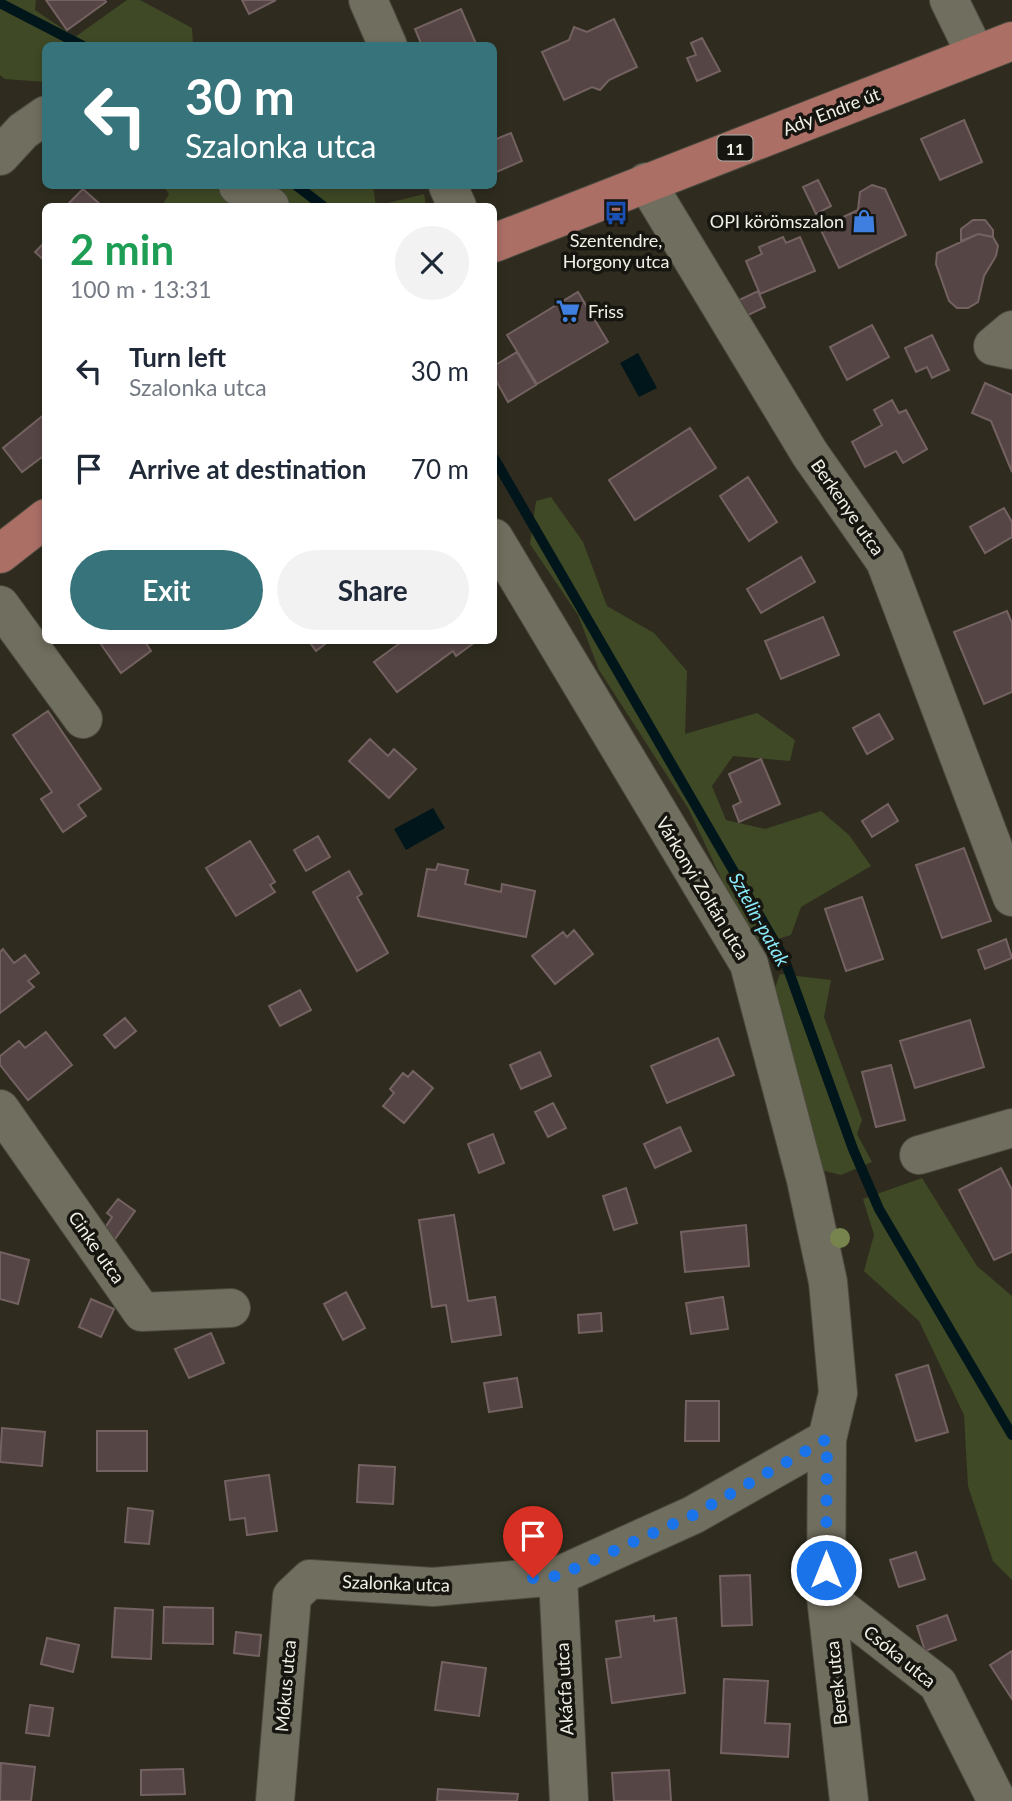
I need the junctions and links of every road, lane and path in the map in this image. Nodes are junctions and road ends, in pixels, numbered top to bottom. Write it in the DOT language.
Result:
graph roads {
  1 [pos="368,0"];
  2 [pos="949,0"];
  3 [pos="1012,41"];
  4 [pos="386,42"];
  5 [pos="976,55"];
  6 [pos="42,118"];
  7 [pos="0,156"];
  8 [pos="646,182"];
  9 [pos="243,189"];
  10 [pos="265,203"];
  11 [pos="497,242"];
  12 [pos="1012,330"];
  13 [pos="1012,350"];
  14 [pos="42,522"];
  15 [pos="497,543"];
  16 [pos="0,554"];
  17 [pos="0,606"];
  18 [pos="83,719"];
  19 [pos="1012,897"];
  20 [pos="0,1110"];
  21 [pos="1012,1128"];
  22 [pos="919,1155"];
  23 [pos="231,1308"];
  24 [pos="827,1439"];
  25 [pos="558,1576"];
  26 [pos="310,1579"];
  27 [pos="826,1597"];
  28 [pos="275,1801"];
  29 [pos="569,1801"];
  30 [pos="849,1801"];
  31 [pos="997,1801"];
  1 -- 4 [label="street"];
  2 -- 5 [label="street"];
  3 -- 5 [label="main road, Ady Endre út / 11"];
  5 -- 8 [label="main road, Ady Endre út / 11"];
  6 -- 7 [label="street"];
  8 -- 11 [label="main road, Ady Endre út / 11"];
  8 -- 19 [label="street, Berkenye utca"];
  9 -- 10 [label="street"];
  12 -- 13 [label="street"];
  14 -- 16 [label="main road"];
  15 -- 24 [label="street, Várkonyi Zoltán utca"];
  17 -- 18 [label="street"];
  20 -- 23 [label="street, Cinke utca"];
  21 -- 22 [label="street"];
  24 -- 25 [label="street, Szalonka utca"];
  24 -- 27 [label="street, Berek utca"];
  25 -- 26 [label="street, Szalonka utca"];
  25 -- 29 [label="street, Akácfa utca"];
  26 -- 28 [label="street, Mókus utca"];
  27 -- 30 [label="street, Berek utca"];
  27 -- 31 [label="street, Csóka utca"];
}
